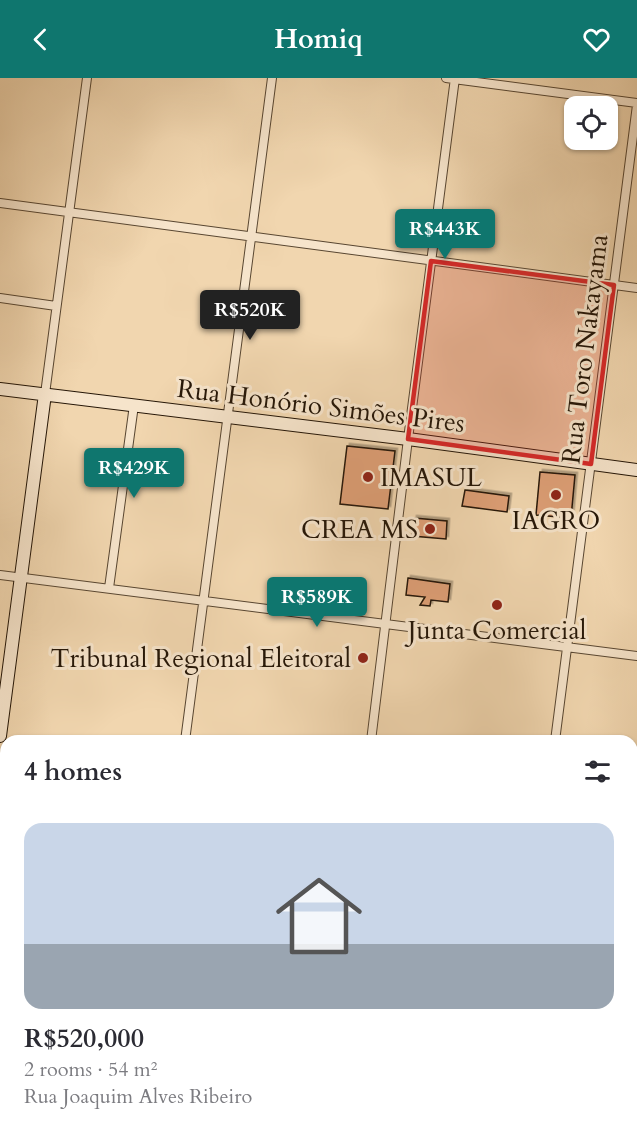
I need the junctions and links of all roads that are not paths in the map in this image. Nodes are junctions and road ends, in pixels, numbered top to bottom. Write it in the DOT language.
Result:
graph roads {
  1 [pos="87,78"];
  2 [pos="272,78"];
  3 [pos="452,78"];
  4 [pos="637,104"];
  5 [pos="0,203"];
  6 [pos="69,212"];
  7 [pos="251,237"];
  8 [pos="431,261"];
  9 [pos="614,285"];
  10 [pos="637,288"];
  11 [pos="0,298"];
  12 [pos="56,306"];
  13 [pos="0,389"];
  14 [pos="45,394"];
  15 [pos="134,405"];
  16 [pos="227,417"];
  17 [pos="408,439"];
  18 [pos="591,464"];
  19 [pos="637,470"];
  20 [pos="0,575"];
  21 [pos="20,577"];
  22 [pos="109,588"];
  23 [pos="202,600"];
  24 [pos="386,624"];
  25 [pos="568,647"];
  26 [pos="637,656"];
  27 [pos="0,735"];
  28 [pos="186,735"];
  29 [pos="372,735"];
  30 [pos="556,735"];
  1 -- 6 [label="street"];
  2 -- 7 [label="street"];
  3 -- 4 [label="street"];
  3 -- 8 [label="street"];
  4 -- 9 [label="street, Rua Toro Nakayama"];
  5 -- 6 [label="street"];
  6 -- 7 [label="street"];
  6 -- 12 [label="street"];
  7 -- 8 [label="street"];
  7 -- 16 [label="street"];
  8 -- 9 [label="street"];
  8 -- 17 [label="street"];
  9 -- 10 [label="street"];
  9 -- 18 [label="street, Rua Toro Nakayama"];
  11 -- 12 [label="street"];
  12 -- 14 [label="street"];
  13 -- 14 [label="main road, Rua Honório Simões Pires"];
  14 -- 15 [label="main road, Rua Honório Simões Pires"];
  14 -- 21 [label="main road"];
  15 -- 16 [label="main road, Rua Honório Simões Pires"];
  15 -- 22 [label="street"];
  16 -- 17 [label="main road, Rua Honório Simões Pires"];
  16 -- 23 [label="street"];
  17 -- 18 [label="main road, Rua Honório Simões Pires"];
  17 -- 24 [label="street"];
  18 -- 19 [label="main road, Rua Honório Simões Pires"];
  18 -- 25 [label="street, Rua Toro Nakayama"];
  20 -- 21 [label="street"];
  21 -- 22 [label="street"];
  21 -- 27 [label="main road"];
  22 -- 23 [label="street"];
  23 -- 24 [label="street"];
  23 -- 28 [label="street"];
  24 -- 25 [label="street"];
  24 -- 29 [label="street"];
  25 -- 26 [label="street"];
  25 -- 30 [label="street, Rua Toro Nakayama"];
}
